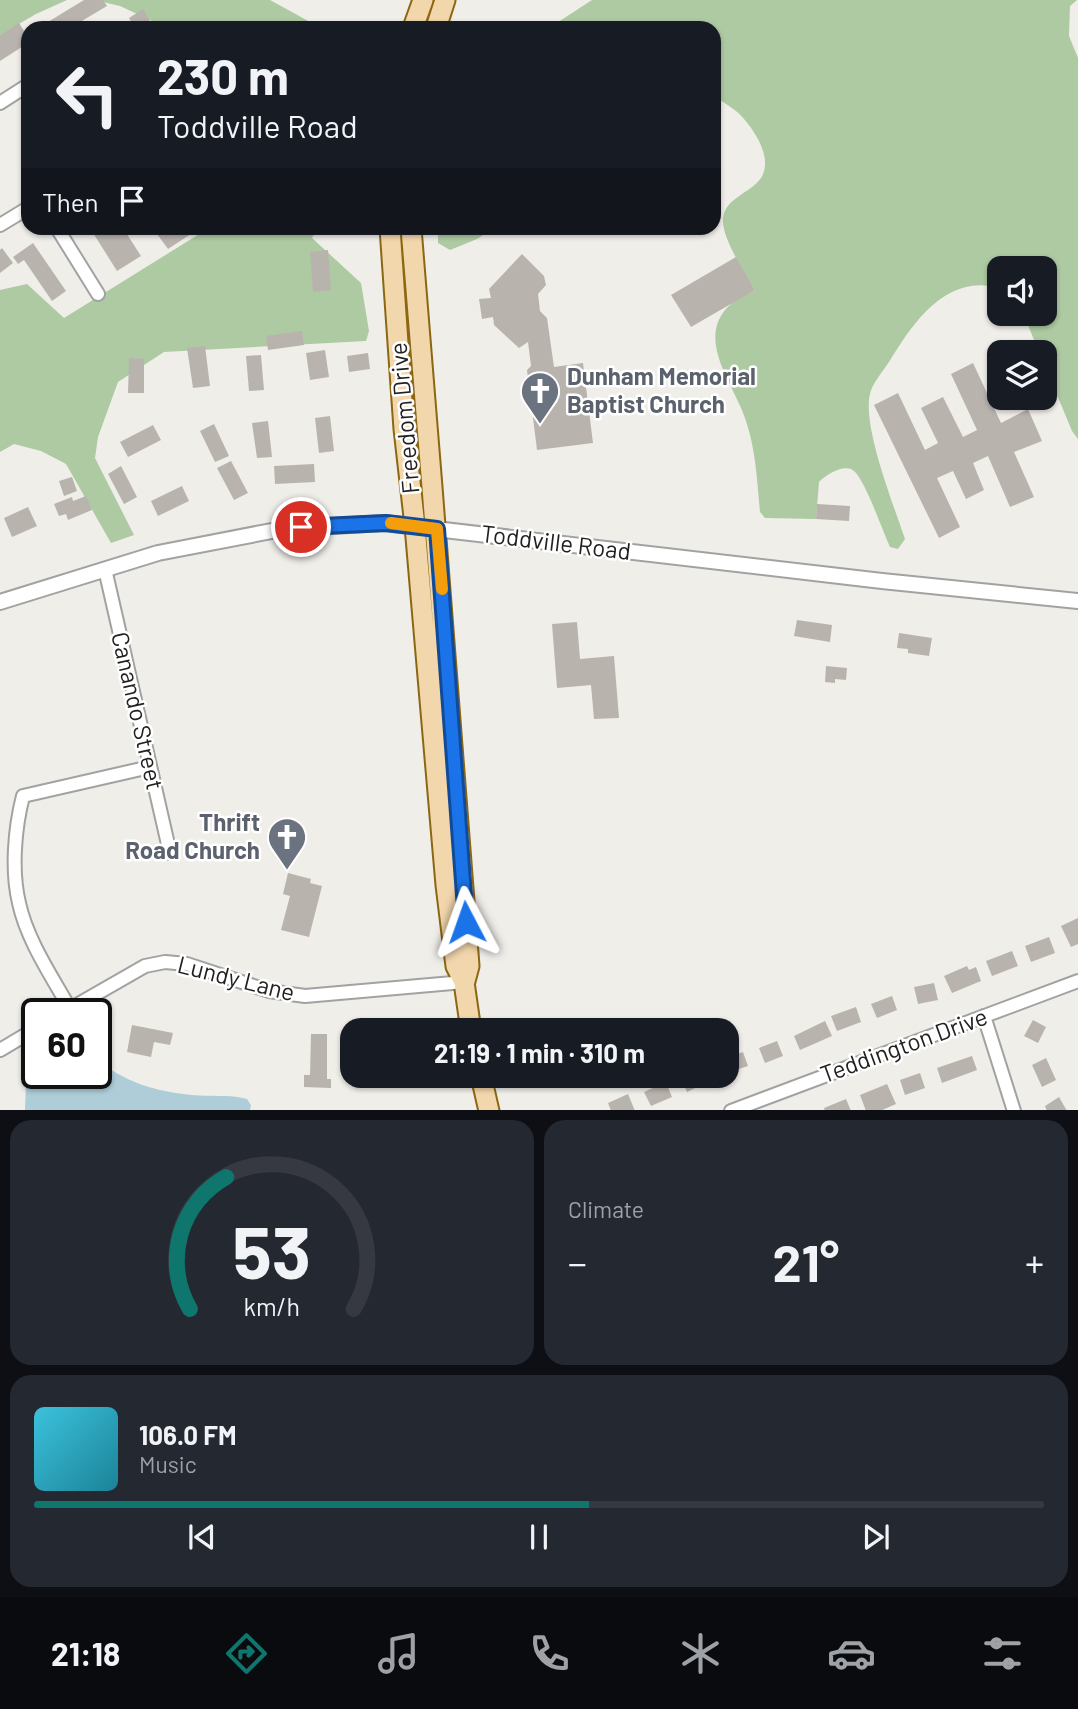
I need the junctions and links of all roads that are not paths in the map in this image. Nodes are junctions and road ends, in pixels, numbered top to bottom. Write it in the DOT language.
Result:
graph roads {
  1 [pos="423,0"];
  2 [pos="445,0"];
  3 [pos="416,21"];
  4 [pos="438,21"];
  5 [pos="21,90"];
  6 [pos="0,103"];
  7 [pos="21,212"];
  8 [pos="0,225"];
  9 [pos="61,235"];
  10 [pos="390,235"];
  11 [pos="412,235"];
  12 [pos="98,294"];
  13 [pos="415,526"];
  14 [pos="437,529"];
  15 [pos="105,569"];
  16 [pos="1078,601"];
  17 [pos="0,602"];
  18 [pos="150,766"];
  19 [pos="170,853"];
  20 [pos="1078,981"];
  21 [pos="464,982"];
  22 [pos="60,998"];
  23 [pos="89,998"];
  24 [pos="984,1016"];
  25 [pos="469,1018"];
  26 [pos="21,1035"];
  27 [pos="2,1044"];
  28 [pos="484,1088"];
  29 [pos="489,1110"];
  30 [pos="734,1110"];
  31 [pos="1014,1110"];
  1 -- 3 [label="main road"];
  2 -- 4 [label="main road"];
  5 -- 6 [label="street"];
  7 -- 8 [label="street"];
  9 -- 12 [label="street"];
  10 -- 13 [label="main road, Freedom Drive"];
  11 -- 14 [label="main road, Freedom Drive"];
  13 -- 14 [label="street, Toddville Road"];
  13 -- 15 [label="street, Toddville Road"];
  13 -- 21 [label="main road, Freedom Drive"];
  14 -- 16 [label="street, Toddville Road"];
  14 -- 21 [label="main road, Freedom Drive"];
  15 -- 17 [label="street, Toddville Road"];
  15 -- 18 [label="street, Canando Street"];
  18 -- 19 [label="street, Canando Street"];
  18 -- 22 [label="street"];
  20 -- 24 [label="street, Teddington Drive"];
  21 -- 23 [label="street, Lundy Lane"];
  21 -- 25 [label="main road, Freedom Drive"];
  24 -- 30 [label="street, Teddington Drive"];
  24 -- 31 [label="street"];
  26 -- 27 [label="street"];
  28 -- 29 [label="main road"];
}
